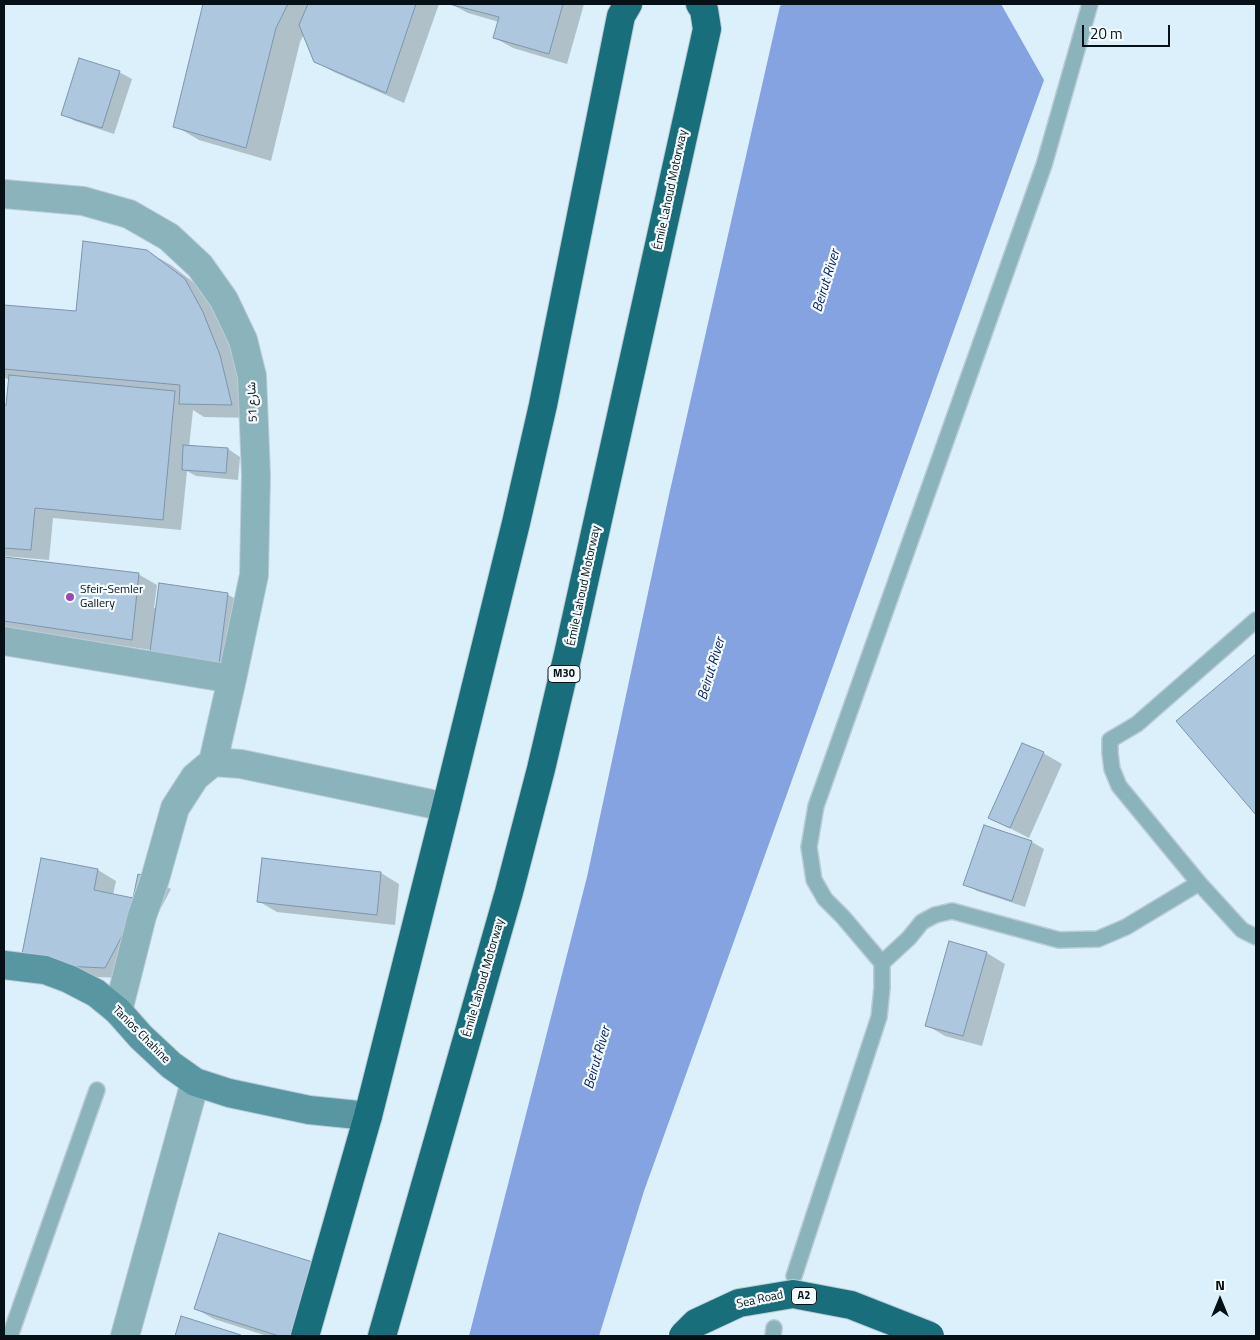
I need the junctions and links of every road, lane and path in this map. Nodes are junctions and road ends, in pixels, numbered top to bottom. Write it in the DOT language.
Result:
graph roads {
  1 [pos="1090,4"];
  2 [pos="703,6"];
  3 [pos="623,8"];
  4 [pos="4,194"];
  5 [pos="1256,620"];
  6 [pos="4,641"];
  7 [pos="232,679"];
  8 [pos="214,762"];
  9 [pos="446,807"];
  10 [pos="1199,883"];
  11 [pos="1256,937"];
  12 [pos="882,962"];
  13 [pos="4,964"];
  14 [pos="118,1011"];
  15 [pos="195,1082"];
  16 [pos="97,1090"];
  17 [pos="368,1116"];
  18 [pos="794,1276"];
  19 [pos="305,1334"];
  20 [pos="10,1336"];
  21 [pos="125,1336"];
  22 [pos="382,1336"];
  23 [pos="683,1336"];
  24 [pos="930,1336"];
  1 -- 12 [label="lane"];
  2 -- 22 [label="highway, Émile Lahoud Motorway / M30"];
  3 -- 9 [label="highway"];
  4 -- 7 [label="street, شارع 51"];
  5 -- 10 [label="lane"];
  6 -- 7 [label="street"];
  7 -- 8 [label="street, شارع 51"];
  8 -- 9 [label="street"];
  8 -- 14 [label="street"];
  9 -- 17 [label="highway"];
  10 -- 11 [label="lane"];
  10 -- 12 [label="lane"];
  12 -- 18 [label="lane"];
  13 -- 14 [label="street, Tanios Chahine"];
  14 -- 15 [label="street, Tanios Chahine"];
  15 -- 17 [label="street, Tanios Chahine"];
  15 -- 21 [label="street"];
  16 -- 20 [label="lane"];
  17 -- 19 [label="highway"];
  23 -- 24 [label="highway, Sea Road / A2, bridge"];
}
